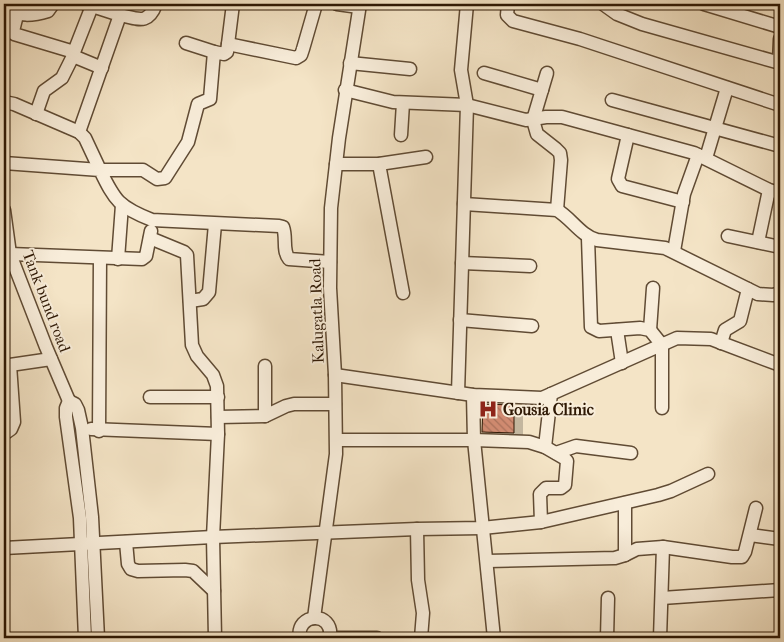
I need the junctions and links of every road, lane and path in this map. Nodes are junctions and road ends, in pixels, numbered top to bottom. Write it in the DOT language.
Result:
graph roads {
  1 [pos="53,4"];
  2 [pos="156,4"];
  3 [pos="233,4"];
  4 [pos="316,4"];
  5 [pos="338,4"];
  6 [pos="467,4"];
  7 [pos="508,4"];
  8 [pos="704,4"];
  9 [pos="89,5"];
  10 [pos="360,5"];
  11 [pos="606,5"];
  12 [pos="4,10"];
  13 [pos="16,15"];
  14 [pos="120,15"];
  15 [pos="780,27"];
  16 [pos="780,39"];
  17 [pos="186,43"];
  18 [pos="228,44"];
  19 [pos="214,52"];
  20 [pos="74,54"];
  21 [pos="780,62"];
  22 [pos="350,63"];
  23 [pos="102,68"];
  24 [pos="410,69"];
  25 [pos="484,74"];
  26 [pos="547,74"];
  27 [pos="727,88"];
  28 [pos="345,90"];
  29 [pos="542,90"];
  30 [pos="612,100"];
  31 [pos="4,102"];
  32 [pos="403,102"];
  33 [pos="467,105"];
  34 [pos="780,105"];
  35 [pos="36,114"];
  36 [pos="533,120"];
  37 [pos="715,128"];
  38 [pos="79,132"];
  39 [pos="400,135"];
  40 [pos="628,135"];
  41 [pos="780,146"];
  42 [pos="702,156"];
  43 [pos="426,157"];
  44 [pos="4,163"];
  45 [pos="336,164"];
  46 [pos="379,164"];
  47 [pos="100,170"];
  48 [pos="774,192"];
  49 [pos="683,202"];
  50 [pos="464,204"];
  51 [pos="122,205"];
  52 [pos="4,210"];
  53 [pos="557,210"];
  54 [pos="152,220"];
  55 [pos="215,224"];
  56 [pos="728,236"];
  57 [pos="150,238"];
  58 [pos="588,238"];
  59 [pos="758,242"];
  60 [pos="780,247"];
  61 [pos="674,252"];
  62 [pos="10,254"];
  63 [pos="100,258"];
  64 [pos="118,259"];
  65 [pos="330,262"];
  66 [pos="462,263"];
  67 [pos="530,266"];
  68 [pos="653,288"];
  69 [pos="748,289"];
  70 [pos="780,292"];
  71 [pos="403,293"];
  72 [pos="190,301"];
  73 [pos="460,320"];
  74 [pos="532,326"];
  75 [pos="617,330"];
  76 [pos="650,330"];
  77 [pos="721,343"];
  78 [pos="662,345"];
  79 [pos="51,359"];
  80 [pos="622,363"];
  81 [pos="7,365"];
  82 [pos="780,365"];
  83 [pos="265,366"];
  84 [pos="335,375"];
  85 [pos="458,393"];
  86 [pos="550,394"];
  87 [pos="473,395"];
  88 [pos="150,397"];
  89 [pos="218,397"];
  90 [pos="69,401"];
  91 [pos="335,404"];
  92 [pos="662,408"];
  93 [pos="265,416"];
  94 [pos="218,417"];
  95 [pos="82,428"];
  96 [pos="99,430"];
  97 [pos="4,434"];
  98 [pos="218,434"];
  99 [pos="336,440"];
  100 [pos="474,440"];
  101 [pos="551,450"];
  102 [pos="630,453"];
  103 [pos="708,474"];
  104 [pos="625,503"];
  105 [pos="756,508"];
  106 [pos="541,522"];
  107 [pos="482,528"];
  108 [pos="418,529"];
  109 [pos="326,534"];
  110 [pos="750,535"];
  111 [pos="213,537"];
  112 [pos="780,539"];
  113 [pos="126,542"];
  114 [pos="87,544"];
  115 [pos="663,547"];
  116 [pos="4,548"];
  117 [pos="625,555"];
  118 [pos="487,561"];
  119 [pos="780,590"];
  120 [pos="214,591"];
  121 [pos="608,598"];
  122 [pos="662,598"];
  123 [pos="314,618"];
  124 [pos="86,638"];
  125 [pos="98,638"];
  126 [pos="214,638"];
  127 [pos="300,638"];
  128 [pos="330,638"];
  129 [pos="376,638"];
  130 [pos="421,638"];
  131 [pos="494,638"];
  132 [pos="606,638"];
  133 [pos="660,638"];
  1 -- 13 [label="street"];
  2 -- 14 [label="street"];
  3 -- 18 [label="street"];
  4 -- 18 [label="street"];
  5 -- 10 [label="street"];
  6 -- 33 [label="street"];
  7 -- 27 [label="street"];
  8 -- 15 [label="street"];
  9 -- 14 [label="street"];
  9 -- 20 [label="street"];
  10 -- 22 [label="street, Kalugatla Road"];
  11 -- 21 [label="street"];
  12 -- 13 [label="street"];
  13 -- 20 [label="street"];
  14 -- 23 [label="street"];
  16 -- 21 [label="street"];
  17 -- 19 [label="street"];
  18 -- 19 [label="street"];
  19 -- 47 [label="street"];
  20 -- 23 [label="street"];
  20 -- 35 [label="street"];
  22 -- 24 [label="street"];
  22 -- 28 [label="street, Kalugatla Road"];
  23 -- 38 [label="street"];
  25 -- 29 [label="street"];
  26 -- 29 [label="street"];
  27 -- 34 [label="street"];
  27 -- 37 [label="street"];
  28 -- 32 [label="street"];
  28 -- 45 [label="street, Kalugatla Road"];
  29 -- 36 [label="street"];
  30 -- 37 [label="street"];
  31 -- 35 [label="street"];
  32 -- 33 [label="street"];
  32 -- 39 [label="street"];
  33 -- 36 [label="street"];
  33 -- 50 [label="street"];
  35 -- 38 [label="street"];
  36 -- 40 [label="street"];
  36 -- 53 [label="street"];
  37 -- 41 [label="street"];
  37 -- 42 [label="street"];
  38 -- 47 [label="street"];
  40 -- 42 [label="street"];
  40 -- 49 [label="street"];
  42 -- 48 [label="street"];
  42 -- 49 [label="street"];
  43 -- 46 [label="street"];
  44 -- 47 [label="street"];
  45 -- 46 [label="street"];
  45 -- 65 [label="street, Kalugatla Road"];
  46 -- 71 [label="street"];
  47 -- 51 [label="street"];
  48 -- 59 [label="street"];
  49 -- 61 [label="street"];
  50 -- 53 [label="street"];
  50 -- 66 [label="street"];
  51 -- 54 [label="street"];
  51 -- 64 [label="street"];
  52 -- 62 [label="street, Tank bund road"];
  53 -- 58 [label="street"];
  54 -- 55 [label="street"];
  54 -- 57 [label="street"];
  55 -- 65 [label="street"];
  55 -- 72 [label="street"];
  56 -- 59 [label="street"];
  57 -- 64 [label="street"];
  57 -- 72 [label="street"];
  58 -- 61 [label="street"];
  58 -- 75 [label="street"];
  59 -- 60 [label="street"];
  61 -- 69 [label="street"];
  62 -- 63 [label="street"];
  62 -- 79 [label="street, Tank bund road"];
  63 -- 64 [label="street"];
  63 -- 96 [label="street"];
  65 -- 84 [label="street, Kalugatla Road"];
  66 -- 67 [label="street"];
  66 -- 73 [label="street"];
  68 -- 76 [label="street"];
  69 -- 70 [label="street"];
  69 -- 77 [label="street"];
  72 -- 89 [label="street"];
  73 -- 74 [label="street"];
  73 -- 85 [label="street"];
  75 -- 76 [label="street"];
  75 -- 80 [label="street"];
  76 -- 78 [label="street"];
  77 -- 78 [label="street"];
  77 -- 82 [label="street"];
  78 -- 80 [label="street"];
  78 -- 92 [label="street"];
  79 -- 81 [label="street"];
  79 -- 90 [label="street, Tank bund road"];
  80 -- 86 [label="street"];
  81 -- 97 [label="street"];
  83 -- 93 [label="street"];
  84 -- 85 [label="street"];
  84 -- 91 [label="street, Kalugatla Road"];
  85 -- 87 [label="street"];
  86 -- 87 [label="street"];
  86 -- 101 [label="street"];
  87 -- 100 [label="street"];
  88 -- 89 [label="street"];
  89 -- 94 [label="street"];
  90 -- 95 [label="street, Tank bund road"];
  90 -- 114 [label="street"];
  91 -- 93 [label="street"];
  91 -- 99 [label="street, Kalugatla Road"];
  93 -- 94 [label="street"];
  94 -- 98 [label="street"];
  95 -- 96 [label="street"];
  95 -- 114 [label="street, Tank bund road"];
  96 -- 98 [label="street"];
  98 -- 111 [label="street"];
  99 -- 100 [label="street"];
  99 -- 109 [label="street, Kalugatla Road"];
  100 -- 101 [label="street"];
  100 -- 107 [label="street"];
  101 -- 102 [label="street"];
  101 -- 106 [label="street"];
  103 -- 104 [label="street"];
  104 -- 106 [label="street"];
  104 -- 117 [label="street"];
  105 -- 110 [label="street"];
  106 -- 107 [label="street"];
  107 -- 108 [label="street"];
  107 -- 118 [label="street"];
  108 -- 109 [label="street"];
  108 -- 130 [label="street"];
  109 -- 111 [label="street"];
  109 -- 123 [label="street, Kalugatla Road"];
  110 -- 112 [label="street"];
  110 -- 115 [label="street"];
  111 -- 113 [label="street"];
  111 -- 120 [label="street"];
  113 -- 114 [label="street"];
  113 -- 120 [label="street"];
  114 -- 116 [label="street"];
  114 -- 124 [label="street"];
  114 -- 125 [label="street"];
  115 -- 117 [label="street"];
  115 -- 122 [label="street"];
  117 -- 118 [label="street"];
  118 -- 131 [label="street"];
  119 -- 122 [label="street"];
  120 -- 126 [label="street"];
  121 -- 132 [label="street"];
  122 -- 133 [label="street"];
  123 -- 127 [label="street"];
  123 -- 128 [label="street"];
  128 -- 129 [label="street"];
}
